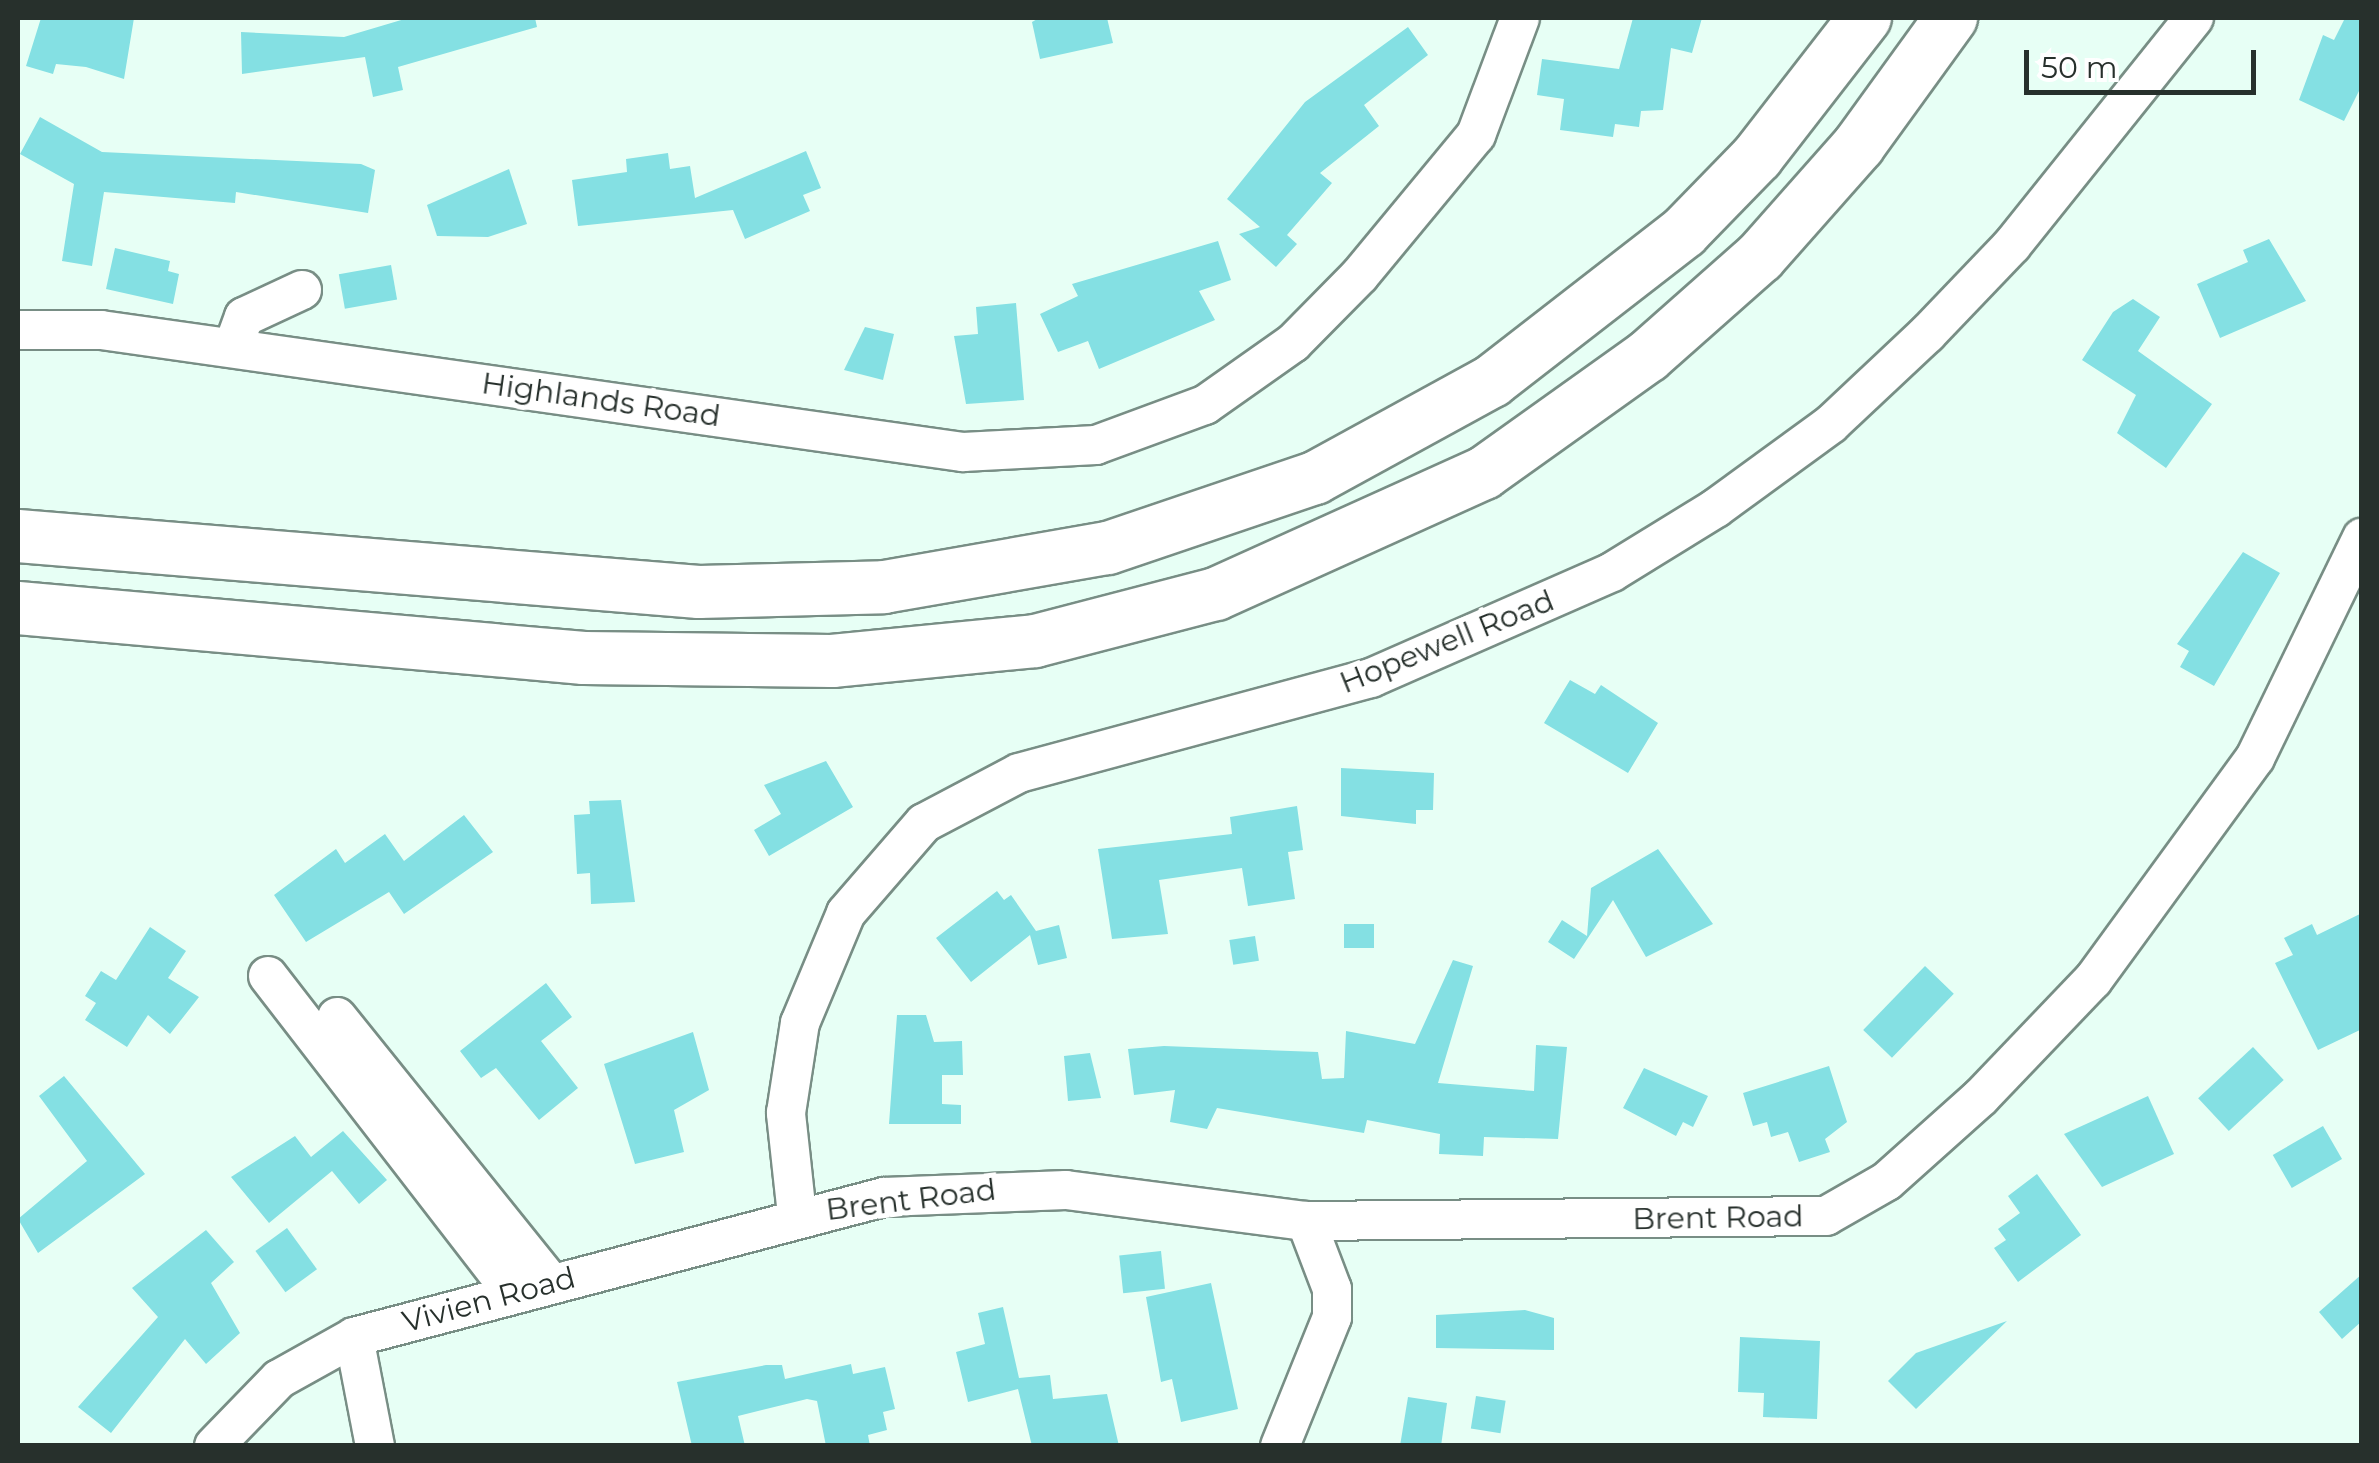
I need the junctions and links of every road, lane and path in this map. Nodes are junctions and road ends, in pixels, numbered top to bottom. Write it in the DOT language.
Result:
graph roads {
  1 [pos="1520,18"];
  2 [pos="1865,18"];
  3 [pos="1952,18"];
  4 [pos="2194,18"];
  5 [pos="302,290"];
  6 [pos="26,325"];
  7 [pos="234,347"];
  8 [pos="18,536"];
  9 [pos="2362,538"];
  10 [pos="18,608"];
  11 [pos="268,976"];
  12 [pos="336,1016"];
  13 [pos="796,1216"];
  14 [pos="1306,1221"];
  15 [pos="551,1282"];
  16 [pos="512,1293"];
  17 [pos="354,1337"];
  18 [pos="214,1446"];
  19 [pos="375,1446"];
  20 [pos="1280,1446"];
  1 -- 7 [label="street, Highlands Road"];
  2 -- 8 [label="highway"];
  3 -- 10 [label="highway"];
  4 -- 13 [label="street, Hopewell Road"];
  5 -- 7 [label="street"];
  6 -- 7 [label="street, Highlands Road"];
  9 -- 14 [label="street, Brent Road"];
  11 -- 16 [label="street"];
  12 -- 15 [label="street"];
  13 -- 14 [label="street, Brent Road"];
  13 -- 15 [label="street, Vivien Road"];
  14 -- 20 [label="street"];
  15 -- 16 [label="street, Vivien Road"];
  16 -- 17 [label="street, Vivien Road"];
  17 -- 18 [label="street, Vivien Road"];
  17 -- 19 [label="street"];
}
